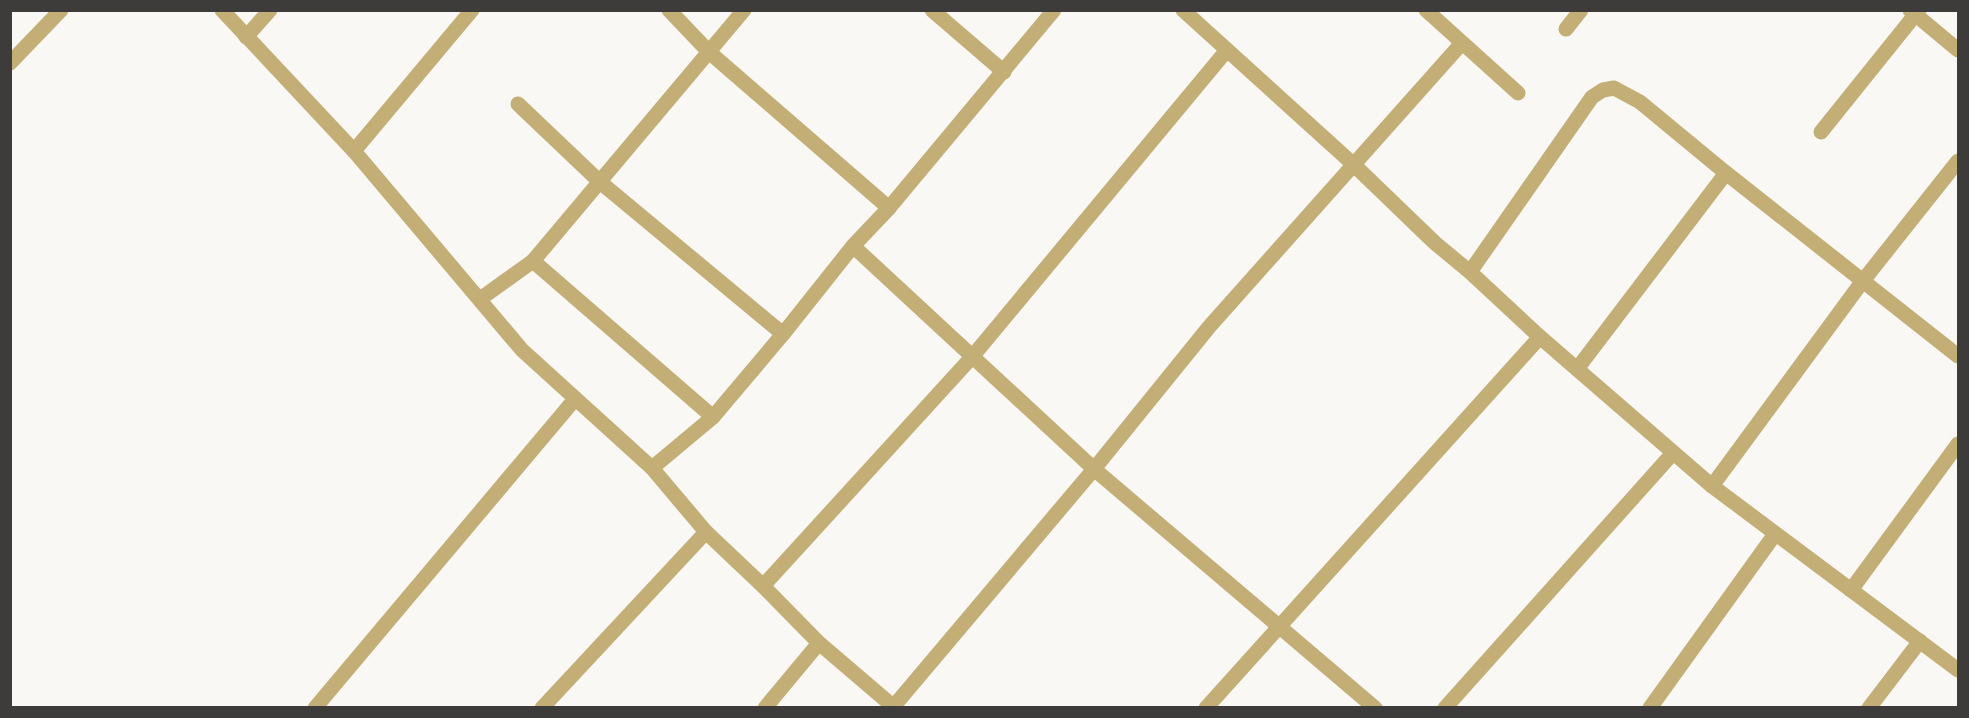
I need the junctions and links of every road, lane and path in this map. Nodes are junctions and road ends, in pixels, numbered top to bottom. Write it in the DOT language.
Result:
graph roads {
  1 [pos="61,10"];
  2 [pos="222,10"];
  3 [pos="270,10"];
  4 [pos="472,10"];
  5 [pos="669,10"];
  6 [pos="744,10"];
  7 [pos="932,10"];
  8 [pos="1054,10"];
  9 [pos="1183,10"];
  10 [pos="1426,10"];
  11 [pos="1581,10"];
  12 [pos="1915,12"];
  13 [pos="1566,29"];
  14 [pos="246,37"];
  15 [pos="1462,43"];
  16 [pos="1227,50"];
  17 [pos="1959,50"];
  18 [pos="710,52"];
  19 [pos="10,63"];
  20 [pos="1004,72"];
  21 [pos="1518,93"];
  22 [pos="518,104"];
  23 [pos="1821,132"];
  24 [pos="354,151"];
  25 [pos="1959,161"];
  26 [pos="1353,164"];
  27 [pos="1726,173"];
  28 [pos="600,182"];
  29 [pos="889,208"];
  30 [pos="853,246"];
  31 [pos="534,261"];
  32 [pos="1470,272"];
  33 [pos="1862,282"];
  34 [pos="480,299"];
  35 [pos="783,334"];
  36 [pos="1540,337"];
  37 [pos="1959,356"];
  38 [pos="972,357"];
  39 [pos="1577,369"];
  40 [pos="575,399"];
  41 [pos="713,417"];
  42 [pos="1959,444"];
  43 [pos="1673,453"];
  44 [pos="652,468"];
  45 [pos="1094,469"];
  46 [pos="1712,486"];
  47 [pos="706,532"];
  48 [pos="1776,534"];
  49 [pos="763,586"];
  50 [pos="1851,590"];
  51 [pos="1280,627"];
  52 [pos="1920,641"];
  53 [pos="819,643"];
  54 [pos="1959,670"];
  55 [pos="895,707"];
  56 [pos="315,708"];
  57 [pos="542,708"];
  58 [pos="765,708"];
  59 [pos="1206,708"];
  60 [pos="1375,708"];
  61 [pos="1445,708"];
  62 [pos="1650,708"];
  63 [pos="1869,708"];
  1 -- 19 [label="street"];
  2 -- 14 [label="street"];
  3 -- 14 [label="street"];
  4 -- 24 [label="street"];
  5 -- 18 [label="street"];
  6 -- 18 [label="street"];
  7 -- 20 [label="street"];
  8 -- 20 [label="street"];
  9 -- 16 [label="street"];
  10 -- 15 [label="street"];
  11 -- 13 [label="street"];
  12 -- 17 [label="street"];
  12 -- 23 [label="street"];
  14 -- 24 [label="street"];
  15 -- 21 [label="street"];
  15 -- 26 [label="street"];
  16 -- 26 [label="street"];
  16 -- 38 [label="street"];
  18 -- 28 [label="street"];
  18 -- 29 [label="street"];
  20 -- 29 [label="street"];
  22 -- 28 [label="street"];
  24 -- 34 [label="street"];
  25 -- 33 [label="street"];
  26 -- 32 [label="street"];
  26 -- 45 [label="street"];
  27 -- 32 [label="street"];
  27 -- 33 [label="street"];
  27 -- 39 [label="street"];
  28 -- 31 [label="street"];
  28 -- 35 [label="street"];
  29 -- 30 [label="street"];
  30 -- 35 [label="street"];
  30 -- 38 [label="street"];
  31 -- 34 [label="street"];
  31 -- 41 [label="street"];
  32 -- 36 [label="street"];
  33 -- 37 [label="street"];
  33 -- 46 [label="street"];
  34 -- 40 [label="street"];
  35 -- 41 [label="street"];
  36 -- 39 [label="street"];
  36 -- 51 [label="street"];
  38 -- 45 [label="street"];
  38 -- 49 [label="street"];
  39 -- 43 [label="street"];
  40 -- 44 [label="street"];
  40 -- 56 [label="street"];
  41 -- 44 [label="street"];
  42 -- 50 [label="street"];
  43 -- 46 [label="street"];
  43 -- 61 [label="street"];
  44 -- 47 [label="street"];
  45 -- 51 [label="street"];
  45 -- 55 [label="street"];
  46 -- 48 [label="street"];
  47 -- 49 [label="street"];
  47 -- 57 [label="street"];
  48 -- 50 [label="street"];
  48 -- 62 [label="street"];
  49 -- 53 [label="street"];
  50 -- 52 [label="street"];
  51 -- 59 [label="street"];
  51 -- 60 [label="street"];
  52 -- 54 [label="street"];
  52 -- 63 [label="street"];
  53 -- 55 [label="street"];
  53 -- 58 [label="street"];
}
